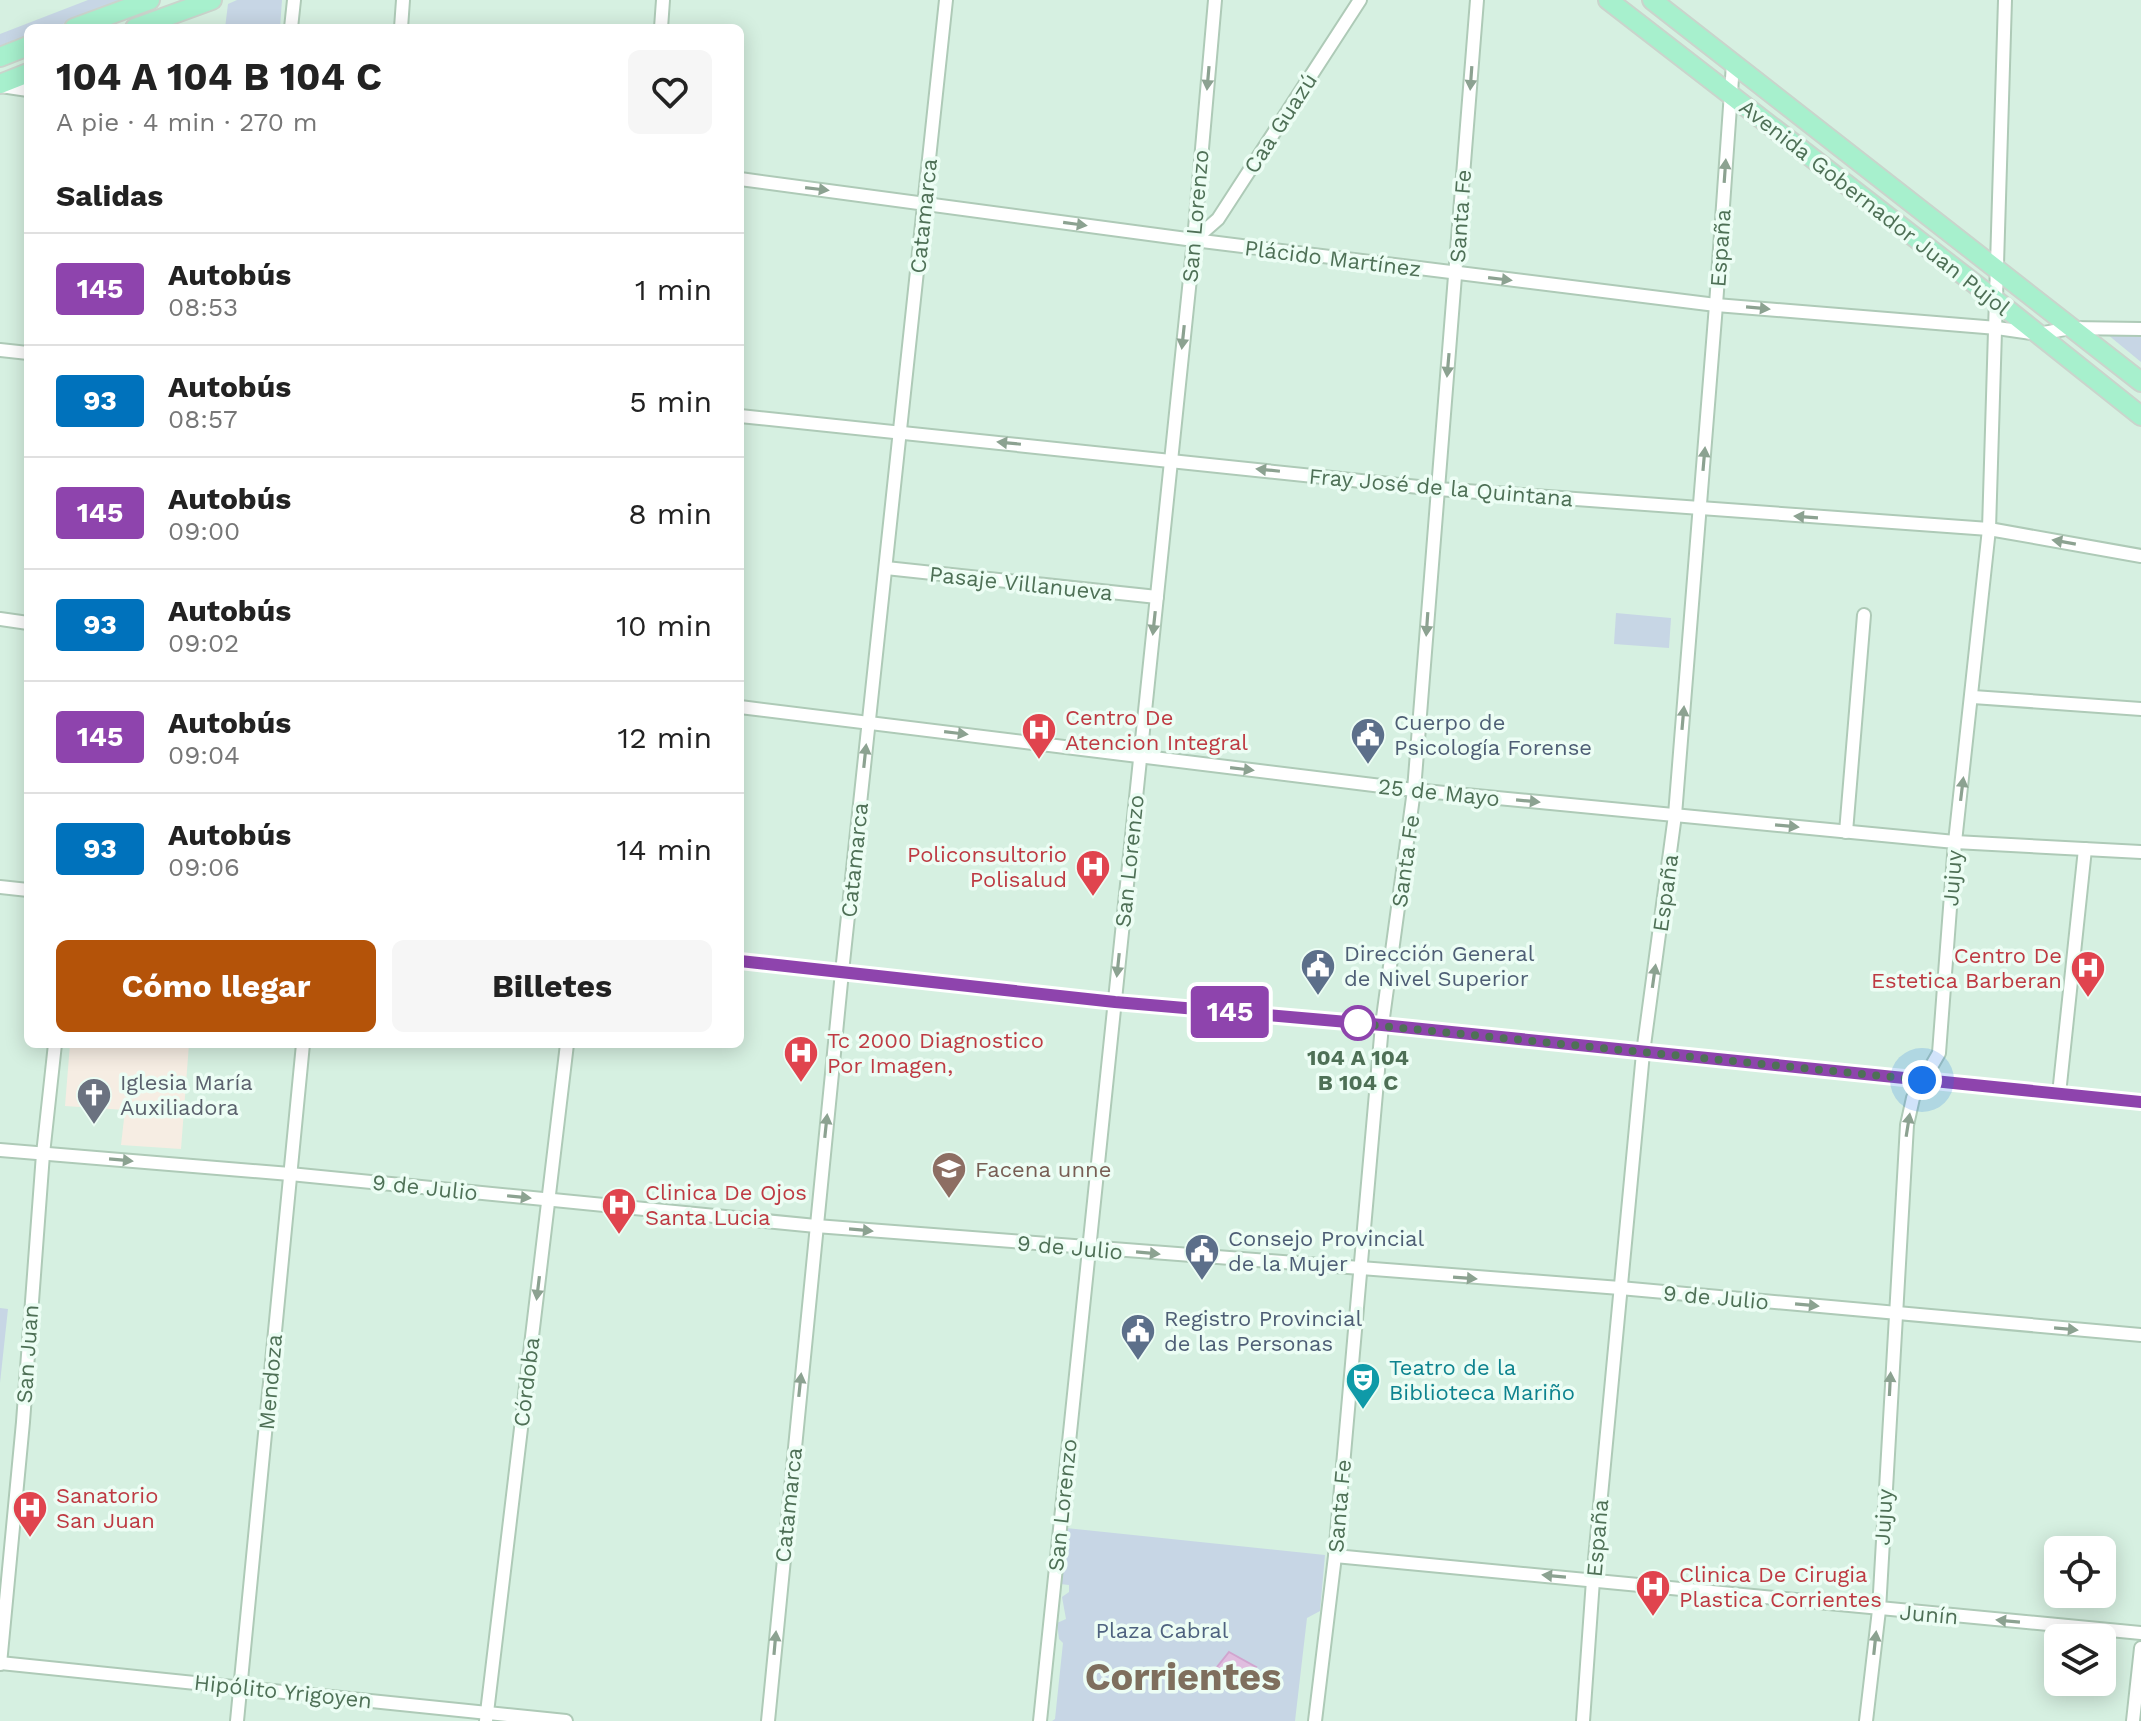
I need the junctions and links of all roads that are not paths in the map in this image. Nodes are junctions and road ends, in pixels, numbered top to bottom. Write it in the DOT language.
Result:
graph roads {
  1 [pos="212,0"];
  2 [pos="294,0"];
  3 [pos="403,0"];
  4 [pos="663,0"];
  5 [pos="946,0"];
  6 [pos="1215,0"];
  7 [pos="1360,0"];
  8 [pos="1477,0"];
  9 [pos="1608,0"];
  10 [pos="1652,0"];
  11 [pos="2005,0"];
  12 [pos="147,1"];
  13 [pos="113,20"];
  14 [pos="139,24"];
  15 [pos="146,24"];
  16 [pos="291,24"];
  17 [pos="401,24"];
  18 [pos="661,24"];
  19 [pos="24,48"];
  20 [pos="0,57"];
  21 [pos="1733,64"];
  22 [pos="24,75"];
  23 [pos="0,85"];
  24 [pos="24,89"];
  25 [pos="1731,96"];
  26 [pos="744,180"];
  27 [pos="925,203"];
  28 [pos="1194,240"];
  29 [pos="1996,268"];
  30 [pos="1456,274"];
  31 [pos="1996,300"];
  32 [pos="1716,305"];
  33 [pos="1997,328"];
  34 [pos="2071,328"];
  35 [pos="2141,329"];
  36 [pos="2038,334"];
  37 [pos="0,350"];
  38 [pos="24,353"];
  39 [pos="2141,382"];
  40 [pos="744,416"];
  41 [pos="2141,416"];
  42 [pos="900,432"];
  43 [pos="1170,460"];
  44 [pos="1438,489"];
  45 [pos="1700,509"];
  46 [pos="1989,529"];
  47 [pos="2141,556"];
  48 [pos="886,568"];
  49 [pos="1157,597"];
  50 [pos="1864,615"];
  51 [pos="0,619"];
  52 [pos="24,622"];
  53 [pos="1973,697"];
  54 [pos="744,707"];
  55 [pos="2141,709"];
  56 [pos="869,722"];
  57 [pos="1140,756"];
  58 [pos="1414,790"];
  59 [pos="1675,815"];
  60 [pos="1846,832"];
  61 [pos="1955,842"];
  62 [pos="2085,849"];
  63 [pos="2141,852"];
  64 [pos="0,887"];
  65 [pos="24,890"];
  66 [pos="744,961"];
  67 [pos="842,972"];
  68 [pos="1115,1002"];
  69 [pos="1382,1025"];
  70 [pos="55,1048"];
  71 [pos="303,1048"];
  72 [pos="567,1048"];
  73 [pos="1643,1053"];
  74 [pos="1922,1080"];
  75 [pos="2059,1094"];
  76 [pos="2141,1102"];
  77 [pos="0,1150"];
  78 [pos="43,1154"];
  79 [pos="290,1174"];
  80 [pos="549,1199"];
  81 [pos="816,1226"];
  82 [pos="1088,1248"];
  83 [pos="1359,1270"];
  84 [pos="1620,1288"];
  85 [pos="1894,1313"];
  86 [pos="2141,1335"];
  87 [pos="1335,1556"];
  88 [pos="1593,1580"];
  89 [pos="1879,1610"];
  90 [pos="2141,1633"];
  91 [pos="2141,1648"];
  92 [pos="0,1664"];
  93 [pos="241,1686"];
  94 [pos="487,1717"];
  95 [pos="237,1721"];
  96 [pos="566,1721"];
  97 [pos="768,1721"];
  98 [pos="1040,1721"];
  99 [pos="1315,1721"];
  100 [pos="1583,1721"];
  101 [pos="1866,1721"];
  102 [pos="2133,1721"];
  1 -- 15 [label="main road"];
  2 -- 16 [label="street"];
  3 -- 17 [label="street"];
  4 -- 18 [label="street"];
  5 -- 27 [label="street, Catamarca"];
  6 -- 28 [label="street, San Lorenzo, one-way"];
  7 -- 28 [label="street, Caa Guazú"];
  8 -- 30 [label="street, Santa Fe, one-way"];
  9 -- 25 [label="main road, Avenida Gobernador Juan Pujol"];
  10 -- 21 [label="main road, Avenida Gobernador Juan Pujol"];
  11 -- 29 [label="street, Jujuy"];
  12 -- 13 [label="main road"];
  12 -- 14 [label="street"];
  19 -- 20 [label="main road"];
  21 -- 25 [label="street, España"];
  21 -- 29 [label="main road, Avenida Gobernador Juan Pujol"];
  22 -- 23 [label="main road"];
  23 -- 24 [label="street"];
  25 -- 31 [label="main road, Avenida Gobernador Juan Pujol"];
  32 -- 25 [label="street, España, one-way"];
  26 -- 27 [label="street, Plácido Martínez, one-way"];
  27 -- 28 [label="street, Plácido Martínez, one-way"];
  27 -- 42 [label="street, Catamarca"];
  28 -- 30 [label="street, Plácido Martínez"];
  28 -- 43 [label="street, San Lorenzo, one-way"];
  29 -- 31 [label="street, Jujuy"];
  29 -- 34 [label="main road, Avenida Gobernador Juan Pujol"];
  30 -- 32 [label="street, Plácido Martínez, one-way"];
  30 -- 44 [label="street, Santa Fe, one-way"];
  31 -- 33 [label="street, Jujuy"];
  31 -- 36 [label="main road, Avenida Gobernador Juan Pujol"];
  32 -- 33 [label="street, Plácido Martínez, one-way"];
  45 -- 32 [label="street, España, one-way"];
  33 -- 36 [label="street, Plácido Martínez"];
  33 -- 46 [label="street, Jujuy"];
  34 -- 35 [label="street, Plácido Martínez"];
  34 -- 36 [label="street, Plácido Martínez"];
  34 -- 39 [label="main road, Avenida Gobernador Juan Pujol"];
  36 -- 41 [label="main road, Avenida Gobernador Juan Pujol"];
  37 -- 38 [label="street"];
  40 -- 42 [label="street, Fray José de la Quintana"];
  43 -- 42 [label="street, Fray José de la Quintana, one-way"];
  42 -- 48 [label="street, Catamarca"];
  44 -- 43 [label="street, Fray José de la Quintana, one-way"];
  43 -- 49 [label="street, San Lorenzo"];
  44 -- 45 [label="street, Fray José de la Quintana"];
  44 -- 58 [label="street, Santa Fe, one-way"];
  46 -- 45 [label="street, Fray José de la Quintana, one-way"];
  59 -- 45 [label="street, España, one-way"];
  47 -- 46 [label="street, Fray José de la Quintana, one-way"];
  46 -- 53 [label="street, Jujuy"];
  48 -- 49 [label="street, Pasaje Villanueva"];
  48 -- 56 [label="street, Catamarca"];
  49 -- 57 [label="street, San Lorenzo, one-way"];
  50 -- 60 [label="street"];
  51 -- 52 [label="street"];
  53 -- 55 [label="street"];
  61 -- 53 [label="street, Jujuy, one-way"];
  54 -- 56 [label="street, 25 de Mayo"];
  56 -- 57 [label="street, 25 de Mayo, one-way"];
  67 -- 56 [label="street, Catamarca, one-way"];
  57 -- 58 [label="street, 25 de Mayo, one-way"];
  57 -- 68 [label="street, San Lorenzo, one-way"];
  58 -- 59 [label="street, 25 de Mayo, one-way"];
  58 -- 69 [label="street, Santa Fe"];
  59 -- 60 [label="street, 25 de Mayo, one-way"];
  73 -- 59 [label="street, España, one-way"];
  60 -- 61 [label="street, 25 de Mayo"];
  61 -- 62 [label="street, 25 de Mayo"];
  61 -- 74 [label="street, Jujuy"];
  62 -- 63 [label="street, 25 de Mayo"];
  62 -- 75 [label="street"];
  64 -- 65 [label="street"];
  66 -- 67 [label="street"];
  67 -- 68 [label="street"];
  81 -- 67 [label="street, Catamarca, one-way"];
  68 -- 69 [label="street"];
  68 -- 82 [label="street, San Lorenzo"];
  69 -- 73 [label="street"];
  69 -- 83 [label="street, Santa Fe"];
  70 -- 78 [label="street, San Juan"];
  71 -- 79 [label="street, Mendoza"];
  72 -- 80 [label="street, Córdoba"];
  73 -- 74 [label="street"];
  73 -- 84 [label="street, España"];
  74 -- 75 [label="street"];
  85 -- 74 [label="street, Jujuy, one-way"];
  75 -- 76 [label="street"];
  77 -- 78 [label="street, 9 de Julio"];
  78 -- 79 [label="street, 9 de Julio, one-way"];
  78 -- 92 [label="street, San Juan"];
  79 -- 80 [label="street, 9 de Julio, one-way"];
  79 -- 93 [label="street, Mendoza"];
  80 -- 81 [label="street, 9 de Julio"];
  80 -- 94 [label="street, Córdoba, one-way"];
  81 -- 82 [label="street, 9 de Julio, one-way"];
  97 -- 81 [label="street, Catamarca, one-way"];
  82 -- 83 [label="street, 9 de Julio, one-way"];
  82 -- 98 [label="street, San Lorenzo"];
  83 -- 84 [label="street, 9 de Julio, one-way"];
  83 -- 87 [label="street, Santa Fe"];
  84 -- 85 [label="street, 9 de Julio, one-way"];
  84 -- 88 [label="street, España"];
  85 -- 86 [label="street, 9 de Julio, one-way"];
  89 -- 85 [label="street, Jujuy, one-way"];
  88 -- 87 [label="street, Junín, one-way"];
  87 -- 99 [label="street, Santa Fe"];
  88 -- 89 [label="street, Junín"];
  88 -- 100 [label="street, España"];
  90 -- 89 [label="street, Junín, one-way"];
  101 -- 89 [label="street, Jujuy, one-way"];
  91 -- 102 [label="street"];
  92 -- 93 [label="street, Hipólito Yrigoyen"];
  93 -- 94 [label="street, Hipólito Yrigoyen"];
  93 -- 95 [label="street, Mendoza"];
  94 -- 96 [label="street, Hipólito Yrigoyen"];
}
